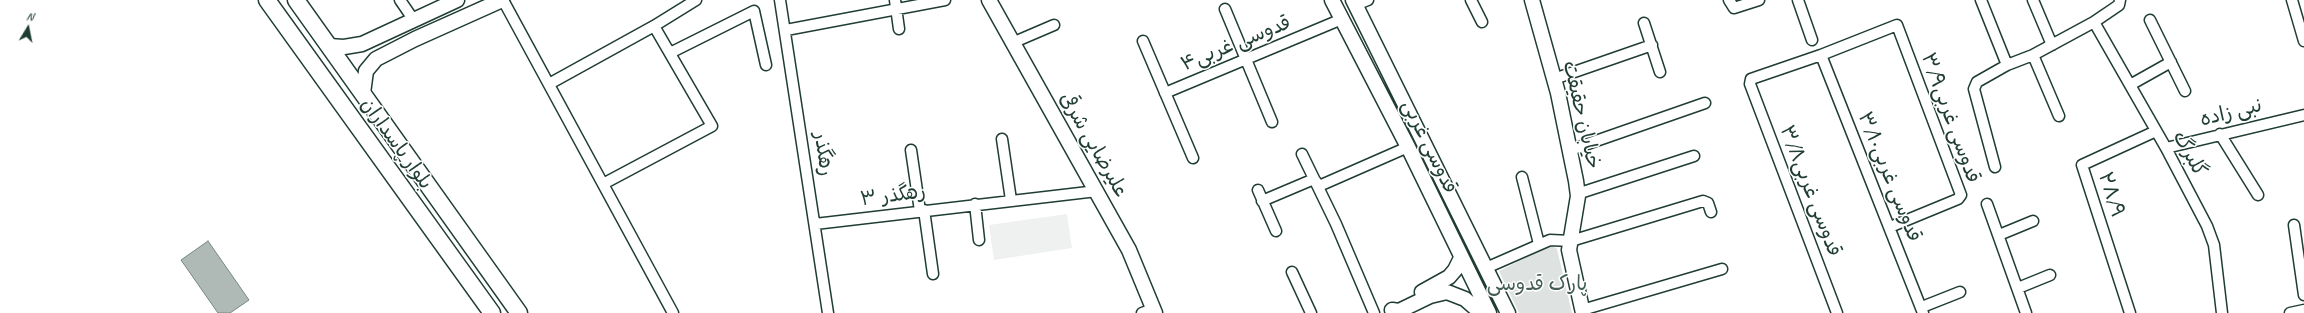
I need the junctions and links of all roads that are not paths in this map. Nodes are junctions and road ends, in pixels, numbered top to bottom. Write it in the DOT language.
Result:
graph roads {
  1 [pos="267,0"];
  2 [pos="296,0"];
  3 [pos="400,0"];
  4 [pos="457,0"];
  5 [pos="502,0"];
  6 [pos="696,0"];
  7 [pos="780,0"];
  8 [pos="945,0"];
  9 [pos="989,0"];
  10 [pos="1332,0"];
  11 [pos="1471,0"];
  12 [pos="1532,0"];
  13 [pos="1730,0"];
  14 [pos="1759,0"];
  15 [pos="1798,0"];
  16 [pos="1982,0"];
  17 [pos="2033,0"];
  18 [pos="2120,0"];
  19 [pos="2292,0"];
  20 [pos="1358,2"];
  21 [pos="895,5"];
  22 [pos="1225,9"];
  23 [pos="2300,12"];
  24 [pos="413,19"];
  25 [pos="1342,20"];
  26 [pos="2150,20"];
  27 [pos="1482,22"];
  28 [pos="2094,22"];
  29 [pos="1644,23"];
  30 [pos="1054,25"];
  31 [pos="654,26"];
  32 [pos="899,29"];
  33 [pos="786,30"];
  34 [pos="1812,40"];
  35 [pos="1143,41"];
  36 [pos="2304,41"];
  37 [pos="1012,43"];
  38 [pos="362,44"];
  39 [pos="2052,45"];
  40 [pos="329,46"];
  41 [pos="1652,46"];
  42 [pos="670,53"];
  43 [pos="1821,55"];
  44 [pos="2033,55"];
  45 [pos="376,59"];
  46 [pos="1246,59"];
  47 [pos="2171,62"];
  48 [pos="766,65"];
  49 [pos="2007,65"];
  50 [pos="1660,72"];
  51 [pos="1554,79"];
  52 [pos="549,84"];
  53 [pos="2130,85"];
  54 [pos="2185,91"];
  55 [pos="363,93"];
  56 [pos="1165,93"];
  57 [pos="1705,103"];
  58 [pos="2304,114"];
  59 [pos="2058,116"];
  60 [pos="1411,117"];
  61 [pos="1272,122"];
  62 [pos="1396,124"];
  63 [pos="2156,131"];
  64 [pos="2220,134"];
  65 [pos="1002,139"];
  66 [pos="1408,147"];
  67 [pos="2166,148"];
  68 [pos="911,150"];
  69 [pos="1570,150"];
  70 [pos="1302,154"];
  71 [pos="1694,156"];
  72 [pos="1193,158"];
  73 [pos="1995,168"];
  74 [pos="1522,177"];
  75 [pos="1314,179"];
  76 [pos="603,184"];
  77 [pos="1258,190"];
  78 [pos="1097,191"];
  79 [pos="1577,194"];
  80 [pos="2258,195"];
  81 [pos="1011,200"];
  82 [pos="1262,201"];
  83 [pos="975,204"];
  84 [pos="1987,204"];
  85 [pos="922,210"];
  86 [pos="1710,212"];
  87 [pos="2033,221"];
  88 [pos="815,224"];
  89 [pos="2294,225"];
  90 [pos="1890,227"];
  91 [pos="1276,231"];
  92 [pos="1999,235"];
  93 [pos="979,240"];
  94 [pos="1571,240"];
  95 [pos="1539,244"];
  96 [pos="1461,258"];
  97 [pos="1486,268"];
  98 [pos="1722,269"];
  99 [pos="1292,272"];
  100 [pos="933,274"];
  101 [pos="2050,275"];
  102 [pos="2018,288"];
  103 [pos="1960,292"];
  104 [pos="2304,295"];
  105 [pos="1922,310"];
  106 [pos="2304,310"];
  107 [pos="1150,312"];
  108 [pos="1389,312"];
  109 [pos="1582,312"];
  110 [pos="492,313"];
  111 [pos="518,313"];
  112 [pos="673,313"];
  113 [pos="828,313"];
  114 [pos="1311,313"];
  115 [pos="1374,313"];
  116 [pos="1481,313"];
  117 [pos="1489,313"];
  118 [pos="1508,313"];
  119 [pos="1837,313"];
  120 [pos="2026,313"];
  121 [pos="2130,313"];
  122 [pos="2222,313"];
  123 [pos="2290,313"];
  1 -- 110 [label="main road, بلوار پاسداران"];
  2 -- 40 [label="main road, بلوار پاسداران"];
  3 -- 24 [label="street"];
  4 -- 24 [label="street"];
  5 -- 45 [label="street"];
  5 -- 52 [label="street"];
  6 -- 31 [label="street"];
  7 -- 33 [label="street, رهگذر"];
  8 -- 21 [label="street"];
  9 -- 37 [label="street, علیرضایی شرقی"];
  10 -- 25 [label="street, قدوسی غربی"];
  11 -- 27 [label="street"];
  12 -- 51 [label="street, خیابان حقیقت"];
  13 -- 14 [label="street"];
  15 -- 34 [label="street"];
  16 -- 49 [label="street"];
  17 -- 39 [label="street"];
  18 -- 28 [label="street"];
  19 -- 23 [label="street"];
  20 -- 60 [label="street, قدوسی غربی"];
  21 -- 32 [label="street"];
  21 -- 33 [label="street"];
  22 -- 46 [label="street"];
  23 -- 36 [label="street"];
  24 -- 38 [label="street"];
  25 -- 46 [label="street, قدوسی غربی۴"];
  25 -- 62 [label="street, قدوسی غربی"];
  26 -- 47 [label="street"];
  28 -- 39 [label="street"];
  28 -- 53 [label="street, گلبرگ"];
  29 -- 41 [label="street"];
  30 -- 37 [label="street"];
  31 -- 42 [label="street"];
  31 -- 52 [label="street"];
  33 -- 88 [label="street, رهگذر"];
  35 -- 56 [label="street"];
  37 -- 78 [label="street, علیرضایی شرقی"];
  38 -- 40 [label="street"];
  38 -- 45 [label="street"];
  39 -- 44 [label="street"];
  40 -- 55 [label="main road, بلوار پاسداران"];
  41 -- 50 [label="street"];
  41 -- 51 [label="street"];
  42 -- 48 [label="street"];
  42 -- 76 [label="street"];
  43 -- 90 [label="street, قدوسی غربی۳/۱۰"];
  43 -- 90 [label="street, قدوسی غربی۳/۹"];
  43 -- 119 [label="street, قدوسی غربی۳/۸"];
  44 -- 49 [label="street"];
  44 -- 59 [label="street"];
  45 -- 55 [label="street"];
  46 -- 56 [label="street, قدوسی غربی۴"];
  46 -- 61 [label="street"];
  47 -- 53 [label="street"];
  47 -- 54 [label="street"];
  49 -- 73 [label="street"];
  51 -- 69 [label="street, خیابان حقیقت"];
  52 -- 76 [label="street"];
  53 -- 63 [label="street, گلبرگ"];
  55 -- 111 [label="main road, بلوار پاسداران"];
  56 -- 72 [label="street"];
  57 -- 69 [label="street"];
  58 -- 64 [label="street, نبی زاده"];
  60 -- 62 [label="street"];
  60 -- 97 [label="street, قدوسی غربی"];
  62 -- 66 [label="street, قدوسی غربی"];
  63 -- 67 [label="street, گلبرگ"];
  63 -- 121 [label="street, ۲۸/۹"];
  64 -- 67 [label="street, نبی زاده"];
  64 -- 80 [label="street"];
  65 -- 81 [label="street"];
  66 -- 75 [label="street"];
  66 -- 96 [label="street, قدوسی غربی"];
  67 -- 122 [label="street, گلبرگ"];
  68 -- 85 [label="street"];
  69 -- 79 [label="street, خیابان حقیقت"];
  70 -- 75 [label="street"];
  71 -- 79 [label="street"];
  74 -- 95 [label="street"];
  75 -- 82 [label="street"];
  75 -- 115 [label="street"];
  76 -- 112 [label="street"];
  77 -- 82 [label="street"];
  78 -- 81 [label="street, ۳ رهگذر"];
  78 -- 107 [label="street, علیرضایی شرقی"];
  79 -- 94 [label="street, خیابان حقیقت"];
  81 -- 83 [label="street, ۳ رهگذر"];
  82 -- 91 [label="street"];
  83 -- 85 [label="street, ۳ رهگذر"];
  83 -- 93 [label="street"];
  84 -- 92 [label="street"];
  85 -- 88 [label="street, ۳ رهگذر"];
  85 -- 100 [label="street"];
  86 -- 94 [label="street"];
  87 -- 92 [label="street"];
  88 -- 113 [label="street, رهگذر"];
  89 -- 104 [label="street"];
  90 -- 105 [label="street, قدوسی غربی۳/۱۰"];
  92 -- 102 [label="street"];
  94 -- 95 [label="street"];
  94 -- 109 [label="street, خیابان حقیقت"];
  95 -- 97 [label="street"];
  96 -- 108 [label="street"];
  96 -- 117 [label="street, قدوسی غربی"];
  97 -- 118 [label="street, قدوسی غربی"];
  98 -- 109 [label="street"];
  99 -- 114 [label="street"];
  101 -- 102 [label="street"];
  102 -- 120 [label="street"];
  103 -- 105 [label="street"];
  106 -- 123 [label="street"];
  108 -- 116 [label="street"];
}
